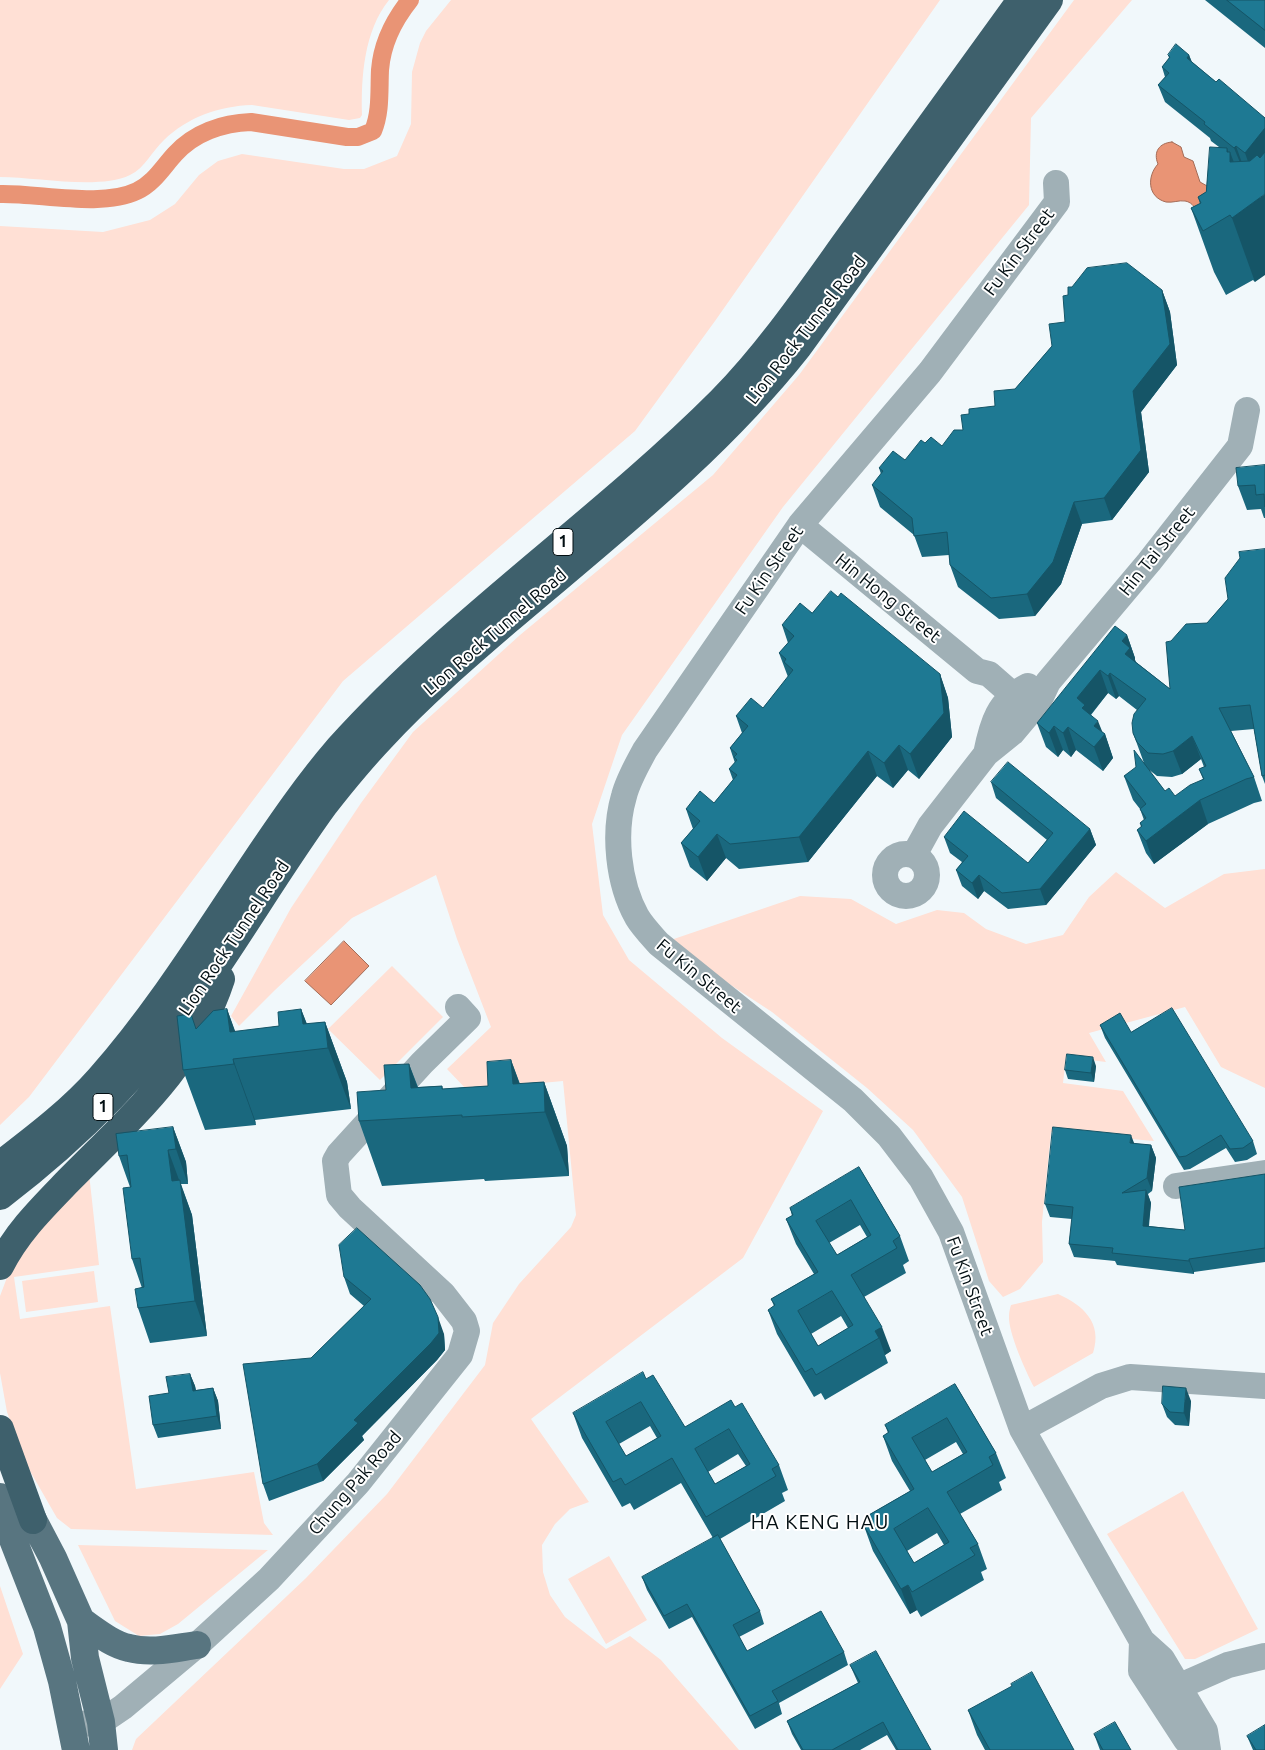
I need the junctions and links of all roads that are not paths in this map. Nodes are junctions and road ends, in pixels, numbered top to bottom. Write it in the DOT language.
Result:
graph roads {
  1 [pos="1021,0"];
  2 [pos="1049,0"];
  3 [pos="1056,183"];
  4 [pos="1247,410"];
  5 [pos="800,525"];
  6 [pos="1016,704"];
  7 [pos="914,856"];
  8 [pos="233,942"];
  9 [pos="458,1008"];
  10 [pos="0,1165"];
  11 [pos="1265,1173"];
  12 [pos="1176,1186"];
  13 [pos="0,1196"];
  14 [pos="0,1266"];
  15 [pos="1265,1386"];
  16 [pos="0,1429"];
  17 [pos="1022,1430"];
  18 [pos="1,1498"];
  19 [pos="33,1520"];
  20 [pos="81,1621"];
  21 [pos="196,1645"];
  22 [pos="1265,1656"];
  23 [pos="1265,1662"];
  24 [pos="1176,1699"];
  25 [pos="101,1722"];
  26 [pos="74,1738"];
  27 [pos="104,1750"];
  28 [pos="1203,1750"];
  29 [pos="1208,1750"];
  1 -- 10 [label="highway, Lion Rock Tunnel Road / 1"];
  2 -- 8 [label="highway, Lion Rock Tunnel Road / 1"];
  3 -- 5 [label="street, Fu Kin Street"];
  4 -- 6 [label="street, Hin Tai Street"];
  5 -- 6 [label="street, Hin Hong Street"];
  5 -- 17 [label="street, Fu Kin Street"];
  6 -- 7 [label="street, Hin Tai Street"];
  8 -- 13 [label="highway, Lion Rock Tunnel Road / 1"];
  8 -- 14 [label="highway"];
  9 -- 21 [label="street, Chung Pak Road"];
  11 -- 12 [label="street"];
  15 -- 17 [label="street"];
  16 -- 19 [label="highway"];
  17 -- 24 [label="street, Fu Kin Street"];
  18 -- 19 [label="main road"];
  18 -- 26 [label="main road"];
  19 -- 20 [label="main road"];
  20 -- 21 [label="main road"];
  20 -- 25 [label="main road"];
  21 -- 25 [label="street, Chung Pak Road"];
  22 -- 24 [label="street"];
  23 -- 24 [label="street"];
  24 -- 28 [label="street, Fu Kin Street"];
  24 -- 29 [label="street, Fu Kin Street"];
  25 -- 26 [label="street, Chung Pak Road"];
  25 -- 27 [label="main road"];
}
